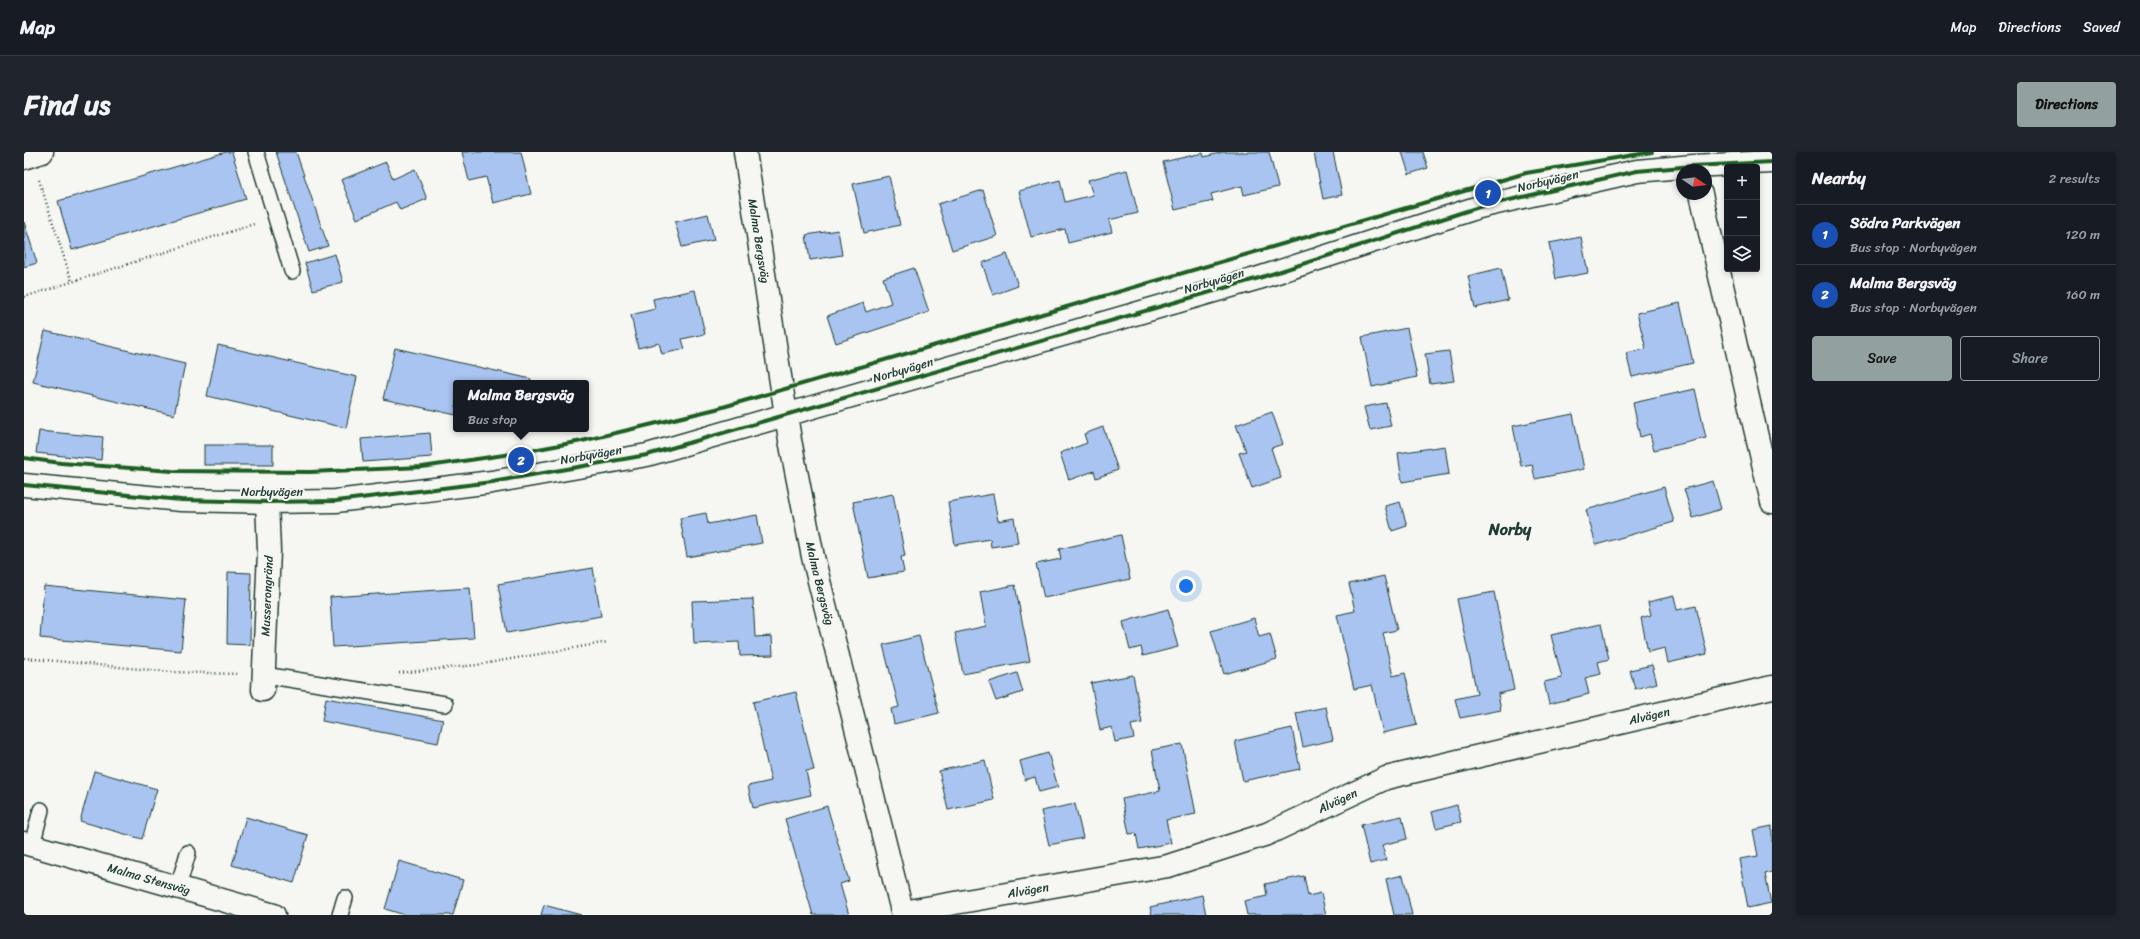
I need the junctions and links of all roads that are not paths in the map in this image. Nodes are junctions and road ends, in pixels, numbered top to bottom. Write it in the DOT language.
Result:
graph roads {
  1 [pos="256,152"];
  2 [pos="745,152"];
  3 [pos="1772,162"];
  4 [pos="1692,163"];
  5 [pos="1702,200"];
  6 [pos="292,271"];
  7 [pos="786,414"];
  8 [pos="24,485"];
  9 [pos="267,502"];
  10 [pos="1772,502"];
  11 [pos="264,682"];
  12 [pos="1772,687"];
  13 [pos="445,704"];
  14 [pos="41,810"];
  15 [pos="28,844"];
  16 [pos="188,852"];
  17 [pos="178,887"];
  18 [pos="345,898"];
  19 [pos="903,913"];
  20 [pos="274,915"];
  21 [pos="340,915"];
  1 -- 6 [label="lane"];
  2 -- 7 [label="street, Malma Bergsväg"];
  3 -- 4 [label="street, Norbyvägen"];
  4 -- 7 [label="street, Norbyvägen"];
  5 -- 10 [label="street"];
  7 -- 9 [label="street, Norbyvägen"];
  7 -- 19 [label="street, Malma Bergsväg"];
  8 -- 9 [label="street, Norbyvägen"];
  9 -- 11 [label="street, Musserongränd"];
  11 -- 13 [label="lane"];
  12 -- 19 [label="street, Alvägen"];
  14 -- 15 [label="lane"];
  15 -- 17 [label="street, Malma Stensväg"];
  16 -- 17 [label="lane"];
  17 -- 20 [label="street, Malma Stensväg"];
  18 -- 21 [label="lane"];
}
